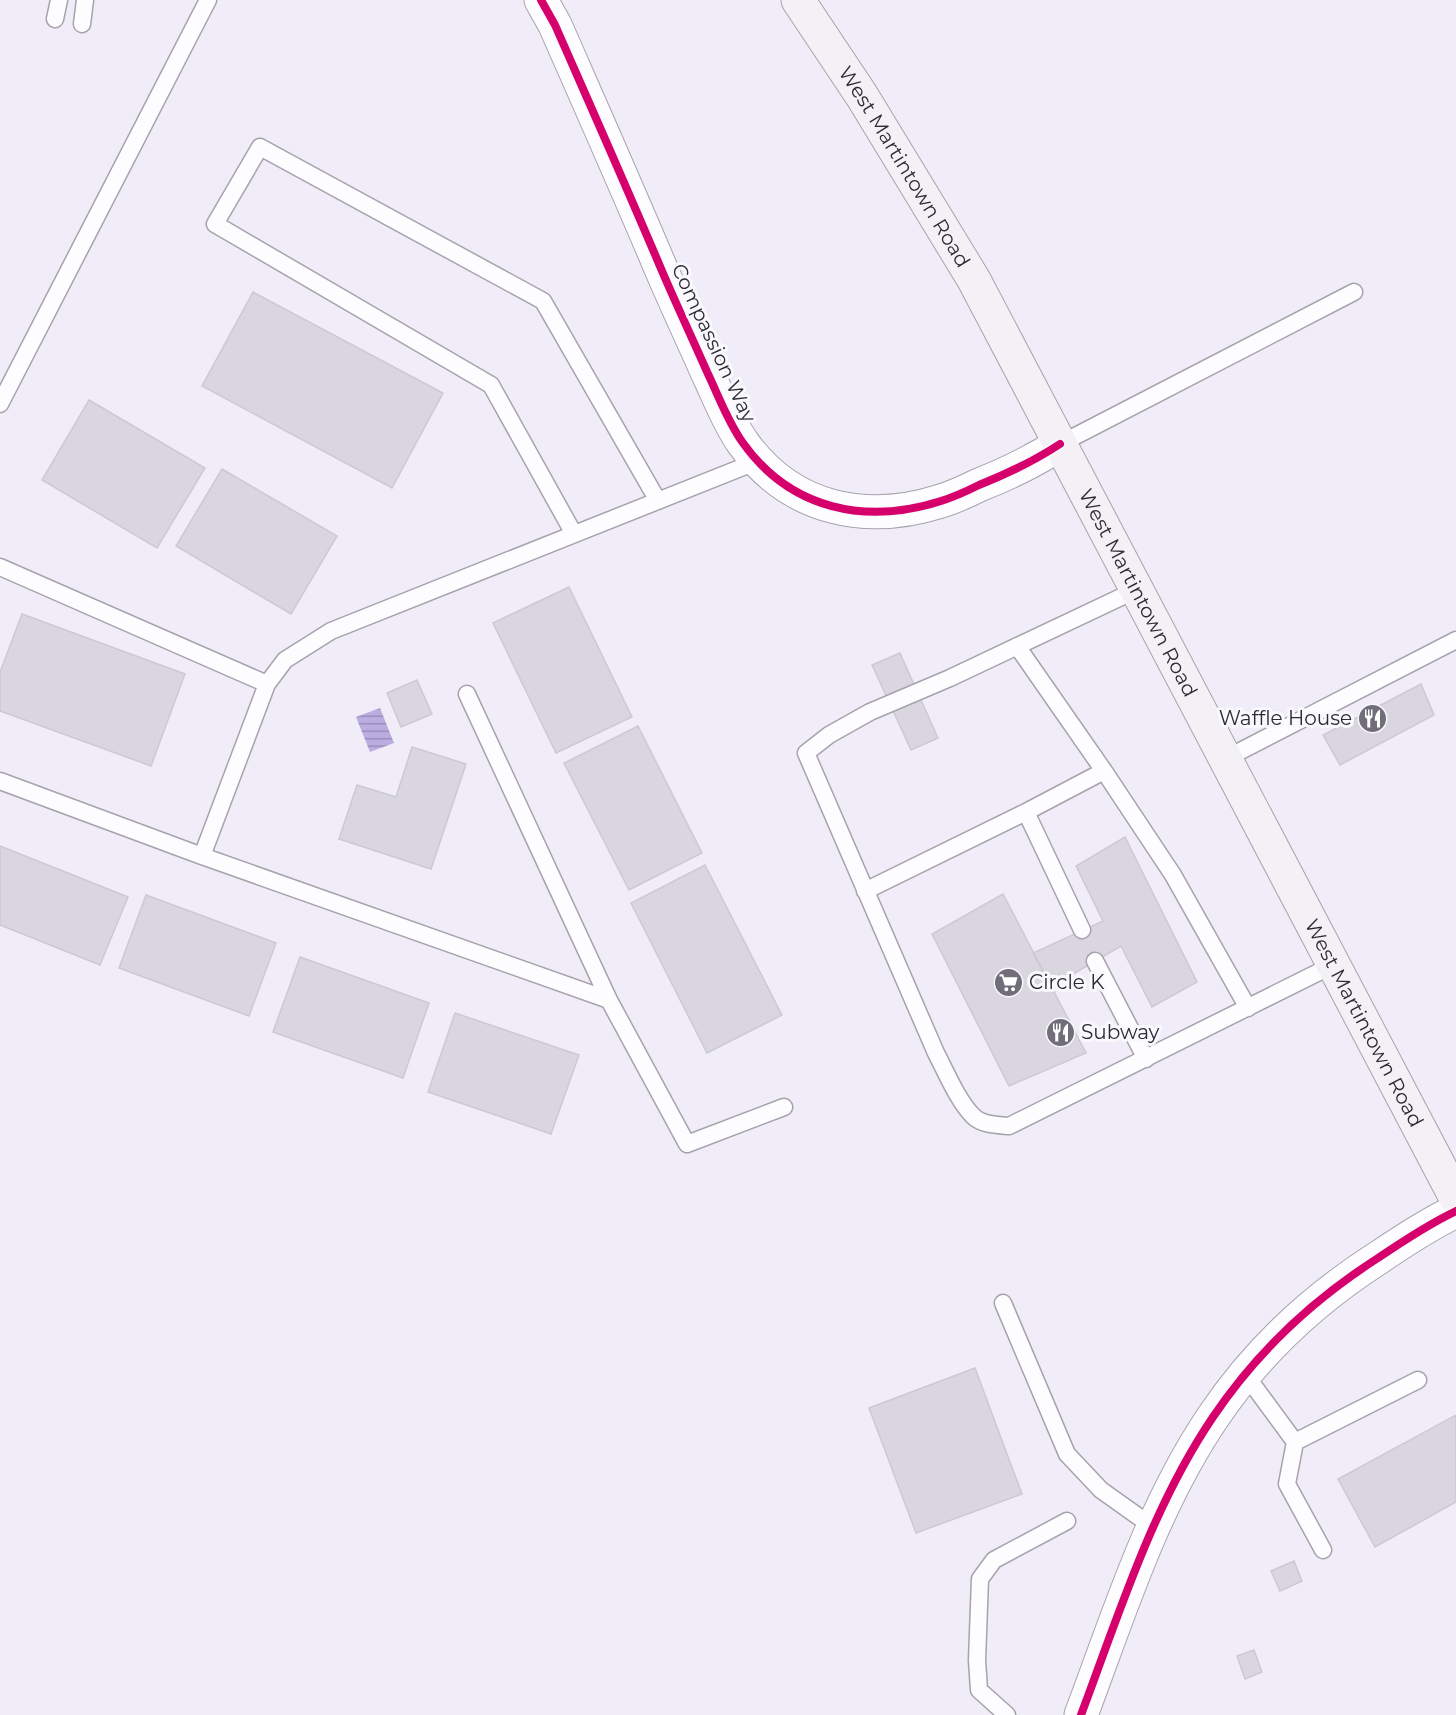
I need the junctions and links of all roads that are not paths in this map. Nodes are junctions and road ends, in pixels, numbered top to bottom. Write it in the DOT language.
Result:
graph roads {
  1 [pos="59,0"];
  2 [pos="85,0"];
  3 [pos="208,0"];
  4 [pos="541,0"];
  5 [pos="798,0"];
  6 [pos="55,20"];
  7 [pos="82,24"];
  8 [pos="1354,292"];
  9 [pos="0,404"];
  10 [pos="1060,444"];
  11 [pos="758,461"];
  12 [pos="658,501"];
  13 [pos="574,534"];
  14 [pos="0,567"];
  15 [pos="1136,590"];
  16 [pos="1456,640"];
  17 [pos="1017,646"];
  18 [pos="267,684"];
  19 [pos="466,694"];
  20 [pos="1225,759"];
  21 [pos="1104,771"];
  22 [pos="0,782"];
  23 [pos="1026,812"];
  24 [pos="202,856"];
  25 [pos="864,891"];
  26 [pos="1082,930"];
  27 [pos="1095,961"];
  28 [pos="1334,965"];
  29 [pos="609,1000"];
  30 [pos="1248,1008"];
  31 [pos="1146,1059"];
  32 [pos="784,1107"];
  33 [pos="1456,1198"];
  34 [pos="1456,1211"];
  35 [pos="1004,1303"];
  36 [pos="1245,1374"];
  37 [pos="1418,1380"];
  38 [pos="1295,1442"];
  39 [pos="1067,1521"];
  40 [pos="1154,1527"];
  41 [pos="1323,1550"];
  42 [pos="1007,1715"];
  43 [pos="1081,1715"];
  1 -- 6 [label="lane"];
  2 -- 7 [label="lane"];
  3 -- 9 [label="lane"];
  4 -- 11 [label="street, Compassion Way"];
  5 -- 10 [label="main road, West Martintown Road"];
  8 -- 10 [label="lane"];
  10 -- 11 [label="street, Compassion Way"];
  10 -- 15 [label="main road, West Martintown Road"];
  11 -- 12 [label="lane"];
  12 -- 13 [label="lane"];
  12 -- 13 [label="lane"];
  13 -- 18 [label="lane"];
  14 -- 18 [label="lane"];
  15 -- 17 [label="lane"];
  15 -- 20 [label="main road, West Martintown Road"];
  16 -- 20 [label="lane"];
  17 -- 21 [label="lane"];
  17 -- 25 [label="lane"];
  18 -- 24 [label="lane"];
  19 -- 29 [label="lane"];
  20 -- 28 [label="main road, West Martintown Road"];
  21 -- 23 [label="lane"];
  21 -- 30 [label="lane"];
  22 -- 24 [label="lane"];
  23 -- 25 [label="lane"];
  23 -- 26 [label="lane"];
  24 -- 29 [label="lane"];
  25 -- 31 [label="lane"];
  27 -- 31 [label="lane"];
  28 -- 30 [label="lane"];
  28 -- 33 [label="main road, West Martintown Road"];
  29 -- 32 [label="lane"];
  30 -- 31 [label="lane"];
  34 -- 36 [label="street"];
  35 -- 40 [label="lane"];
  36 -- 38 [label="lane"];
  36 -- 40 [label="street"];
  37 -- 38 [label="lane"];
  38 -- 41 [label="lane"];
  39 -- 42 [label="lane"];
  40 -- 43 [label="street"];
}
